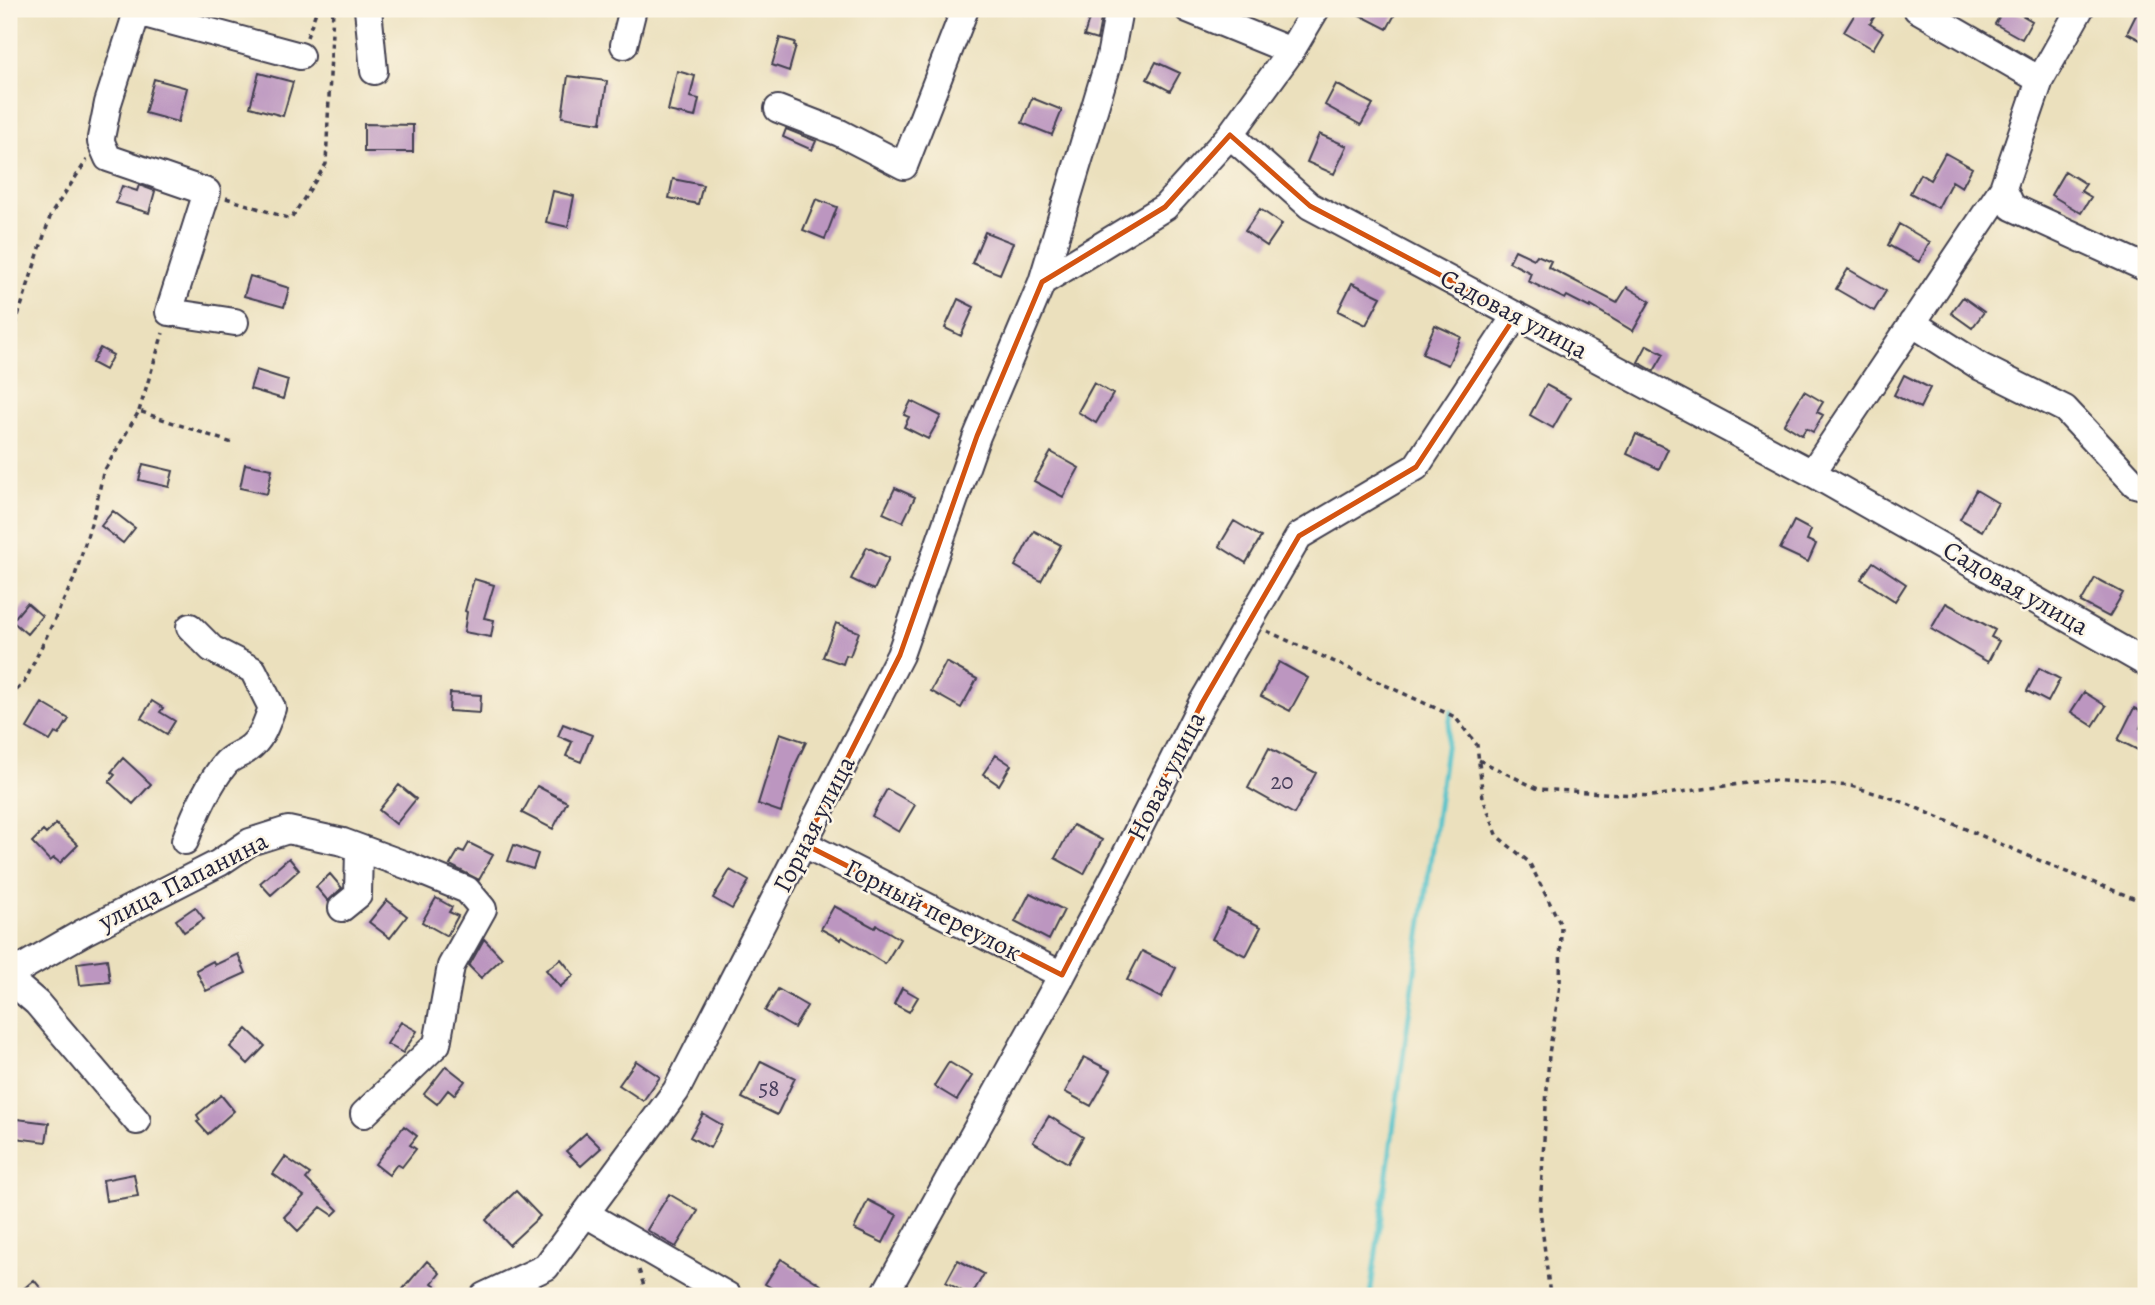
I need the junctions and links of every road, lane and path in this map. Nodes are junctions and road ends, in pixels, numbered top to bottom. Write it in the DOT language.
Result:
graph roads {
  1 [pos="317,9"];
  2 [pos="333,9"];
  3 [pos="368,9"];
  4 [pos="633,9"];
  5 [pos="965,9"];
  6 [pos="1119,9"];
  7 [pos="1188,9"];
  8 [pos="1316,9"];
  9 [pos="1917,9"];
  10 [pos="2080,9"];
  11 [pos="137,10"];
  12 [pos="624,45"];
  13 [pos="1291,51"];
  14 [pos="300,56"];
  15 [pos="374,71"];
  16 [pos="2040,80"];
  17 [pos="778,109"];
  18 [pos="1230,135"];
  19 [pos="105,148"];
  20 [pos="207,192"];
  21 [pos="2001,202"];
  22 [pos="2146,268"];
  23 [pos="1042,282"];
  24 [pos="169,312"];
  25 [pos="1516,315"];
  26 [pos="235,322"];
  27 [pos="1912,323"];
  28 [pos="9,375"];
  29 [pos="139,411"];
  30 [pos="232,443"];
  31 [pos="1812,473"];
  32 [pos="2146,487"];
  33 [pos="1248,622"];
  34 [pos="190,627"];
  35 [pos="2146,663"];
  36 [pos="9,697"];
  37 [pos="1479,760"];
  38 [pos="185,841"];
  39 [pos="804,844"];
  40 [pos="359,848"];
  41 [pos="2146,903"];
  42 [pos="342,908"];
  43 [pos="1062,975"];
  44 [pos="9,977"];
  45 [pos="364,1114"];
  46 [pos="137,1121"];
  47 [pos="594,1218"];
  48 [pos="484,1296"];
  49 [pos="728,1296"];
  50 [pos="884,1296"];
  51 [pos="1550,1296"];
  1 -- 14 [label="path"];
  2 -- 20 [label="path"];
  3 -- 15 [label="street"];
  4 -- 12 [label="street"];
  5 -- 17 [label="street"];
  6 -- 23 [label="street, Горная улица"];
  7 -- 13 [label="street"];
  8 -- 13 [label="street"];
  9 -- 16 [label="street"];
  10 -- 16 [label="street"];
  11 -- 14 [label="street"];
  11 -- 19 [label="street"];
  13 -- 18 [label="street"];
  16 -- 21 [label="street"];
  18 -- 23 [label="street"];
  18 -- 25 [label="street, Садовая улица"];
  19 -- 20 [label="street"];
  19 -- 28 [label="path"];
  20 -- 24 [label="street"];
  21 -- 22 [label="street"];
  21 -- 27 [label="street"];
  23 -- 39 [label="street, Горная улица"];
  24 -- 26 [label="street"];
  24 -- 29 [label="path"];
  25 -- 31 [label="street, Садовая улица"];
  25 -- 33 [label="street, Новая улица"];
  27 -- 31 [label="street"];
  27 -- 32 [label="street"];
  29 -- 30 [label="path"];
  29 -- 36 [label="path"];
  31 -- 35 [label="street, Садовая улица"];
  33 -- 37 [label="path"];
  33 -- 43 [label="street, Новая улица"];
  34 -- 38 [label="street"];
  37 -- 41 [label="path"];
  37 -- 51 [label="path"];
  39 -- 43 [label="street, Горный переулок"];
  39 -- 47 [label="street, Горная улица"];
  40 -- 42 [label="street"];
  40 -- 44 [label="street, улица Папанина"];
  40 -- 45 [label="street, улица Папанина"];
  43 -- 50 [label="street, Новая улица"];
  44 -- 46 [label="street"];
  47 -- 48 [label="street, Горная улица"];
  47 -- 49 [label="street"];
}
